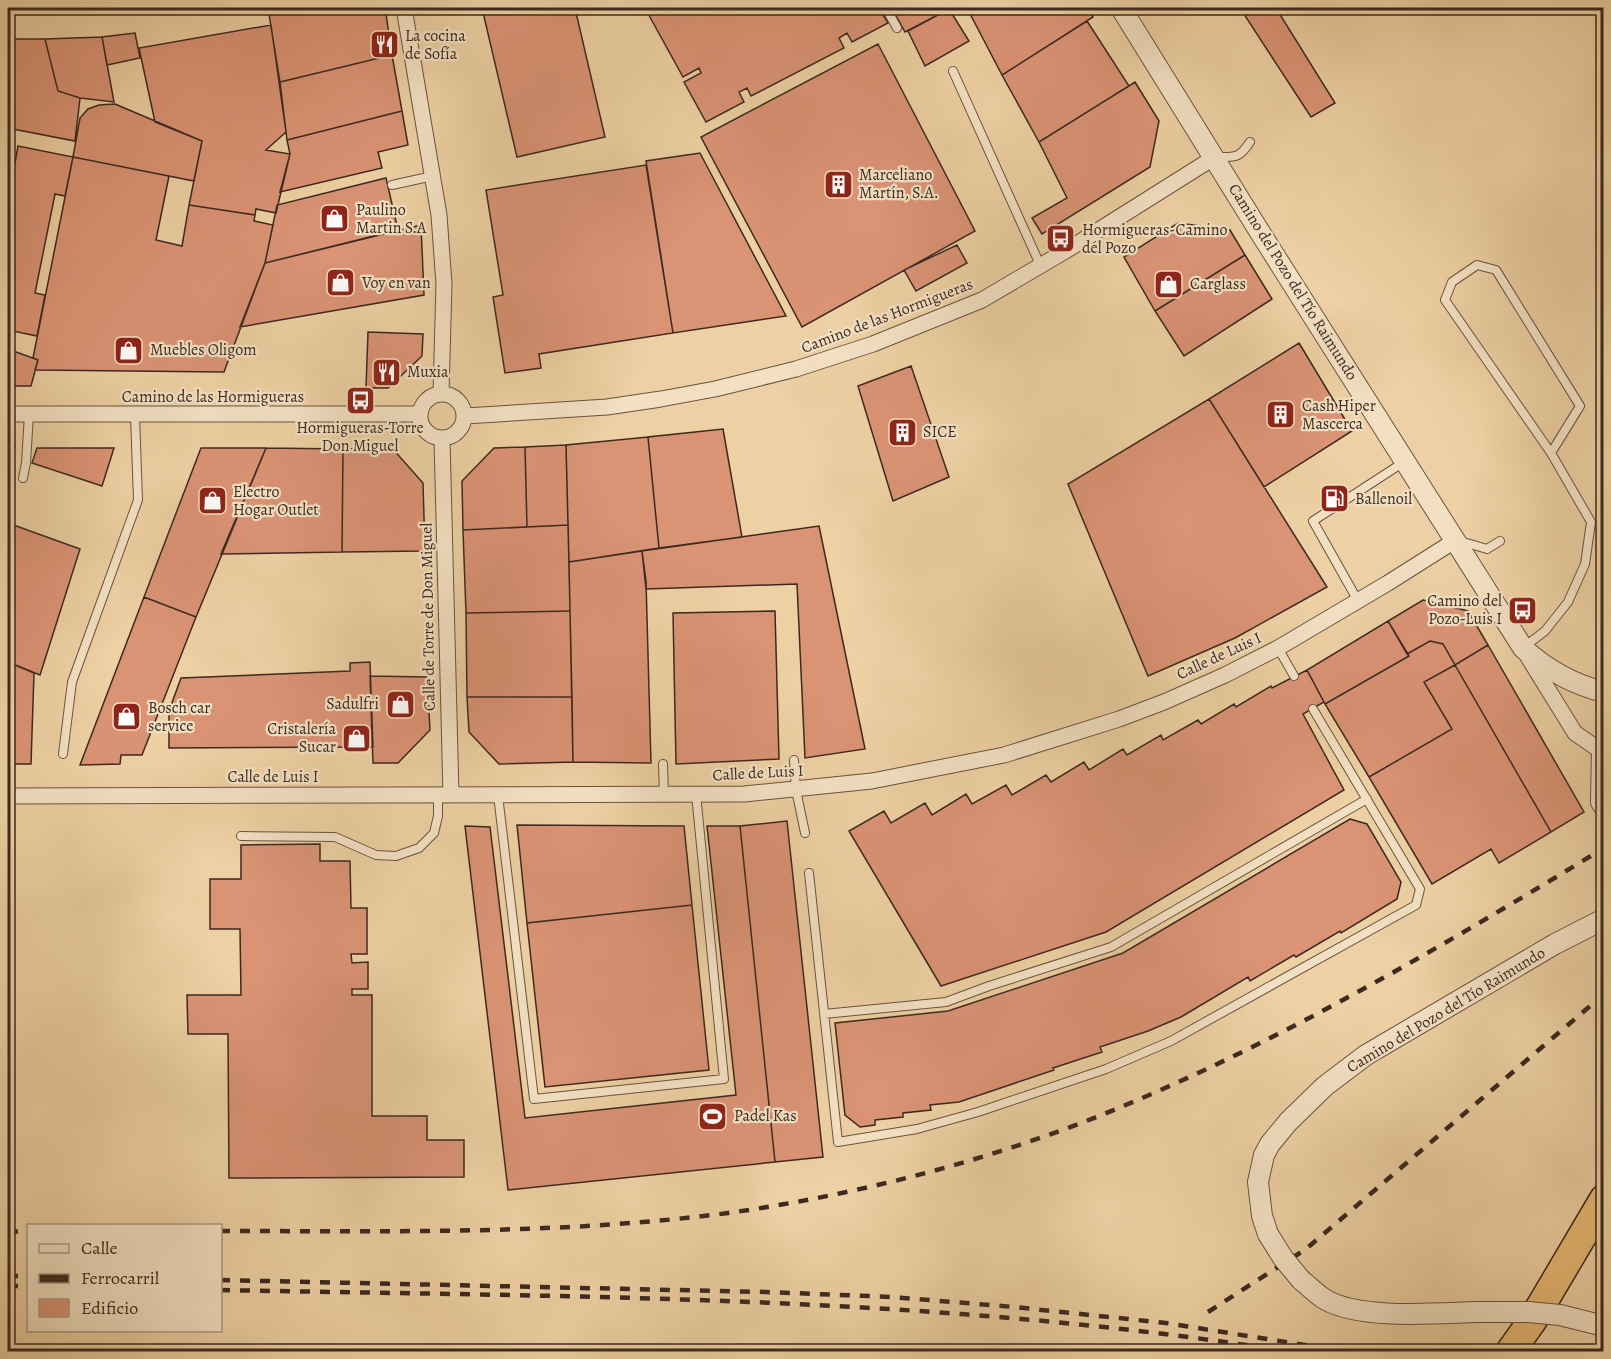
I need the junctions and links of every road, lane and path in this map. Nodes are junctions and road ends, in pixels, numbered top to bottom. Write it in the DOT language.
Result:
graph roads {
  1 [pos="404,8"];
  2 [pos="886,8"];
  3 [pos="1121,8"];
  4 [pos="897,28"];
  5 [pos="953,72"];
  6 [pos="1250,142"];
  7 [pos="1215,157"];
  8 [pos="433,176"];
  9 [pos="392,185"];
  10 [pos="1041,267"];
  11 [pos="441,393"];
  12 [pos="8,414"];
  13 [pos="29,414"];
  14 [pos="419,414"];
  15 [pos="135,416"];
  16 [pos="465,416"];
  17 [pos="442,439"];
  18 [pos="1551,453"];
  19 [pos="1406,461"];
  20 [pos="23,478"];
  21 [pos="1456,540"];
  22 [pos="1500,541"];
  23 [pos="1358,602"];
  24 [pos="1278,648"];
  25 [pos="1523,648"];
  26 [pos="1294,675"];
  27 [pos="1604,692"];
  28 [pos="1313,709"];
  29 [pos="1598,749"];
  30 [pos="63,754"];
  31 [pos="794,760"];
  32 [pos="663,764"];
  33 [pos="796,790"];
  34 [pos="696,794"];
  35 [pos="444,795"];
  36 [pos="498,795"];
  37 [pos="664,795"];
  38 [pos="8,796"];
  39 [pos="1367,799"];
  40 [pos="1604,814"];
  41 [pos="805,833"];
  42 [pos="241,836"];
  43 [pos="809,873"];
  44 [pos="1604,919"];
  45 [pos="824,1014"];
  46 [pos="1604,1199"];
  47 [pos="1604,1326"];
  48 [pos="1510,1352"];
  1 -- 8 [label="street"];
  2 -- 4 [label="lane"];
  3 -- 7 [label="street, Camino del Pozo del Tío Raimundo"];
  5 -- 10 [label="lane"];
  6 -- 7 [label="lane"];
  7 -- 10 [label="street, Camino de las Hormigueras"];
  7 -- 19 [label="street, Camino del Pozo del Tío Raimundo"];
  8 -- 9 [label="lane"];
  8 -- 11 [label="street"];
  10 -- 16 [label="street, Camino de las Hormigueras"];
  11 -- 14 [label="street"];
  11 -- 16 [label="street"];
  12 -- 13 [label="street, Camino de las Hormigueras"];
  13 -- 15 [label="street, Camino de las Hormigueras"];
  13 -- 20 [label="lane"];
  14 -- 15 [label="street, Camino de las Hormigueras"];
  14 -- 17 [label="street"];
  15 -- 30 [label="lane"];
  16 -- 17 [label="street"];
  17 -- 35 [label="street, Calle de Torre de Don Miguel"];
  18 -- 18 [label="lane"];
  18 -- 25 [label="lane"];
  19 -- 21 [label="street, Camino del Pozo del Tío Raimundo"];
  19 -- 23 [label="lane"];
  21 -- 22 [label="lane"];
  21 -- 23 [label="street, Calle de Luis I"];
  21 -- 25 [label="street, Camino del Pozo del Tío Raimundo"];
  23 -- 24 [label="street, Calle de Luis I"];
  24 -- 26 [label="lane"];
  24 -- 33 [label="street, Calle de Luis I"];
  25 -- 27 [label="street, Camino del Pozo del Tío Raimundo"];
  25 -- 29 [label="street, Camino del Pozo del Tío Raimundo"];
  28 -- 39 [label="lane"];
  29 -- 40 [label="street, Camino del Pozo del Tío Raimundo"];
  31 -- 33 [label="lane"];
  32 -- 37 [label="lane"];
  33 -- 34 [label="street, Calle de Luis I"];
  33 -- 41 [label="lane"];
  34 -- 36 [label="lane"];
  34 -- 37 [label="street, Calle de Luis I"];
  35 -- 36 [label="street, Calle de Luis I"];
  35 -- 38 [label="street, Calle de Luis I"];
  35 -- 42 [label="lane"];
  36 -- 37 [label="street, Calle de Luis I"];
  39 -- 45 [label="lane"];
  39 -- 45 [label="lane"];
  43 -- 45 [label="lane"];
  44 -- 47 [label="street, Camino del Pozo del Tío Raimundo, bridge"];
  46 -- 48 [label="highway"];
}
